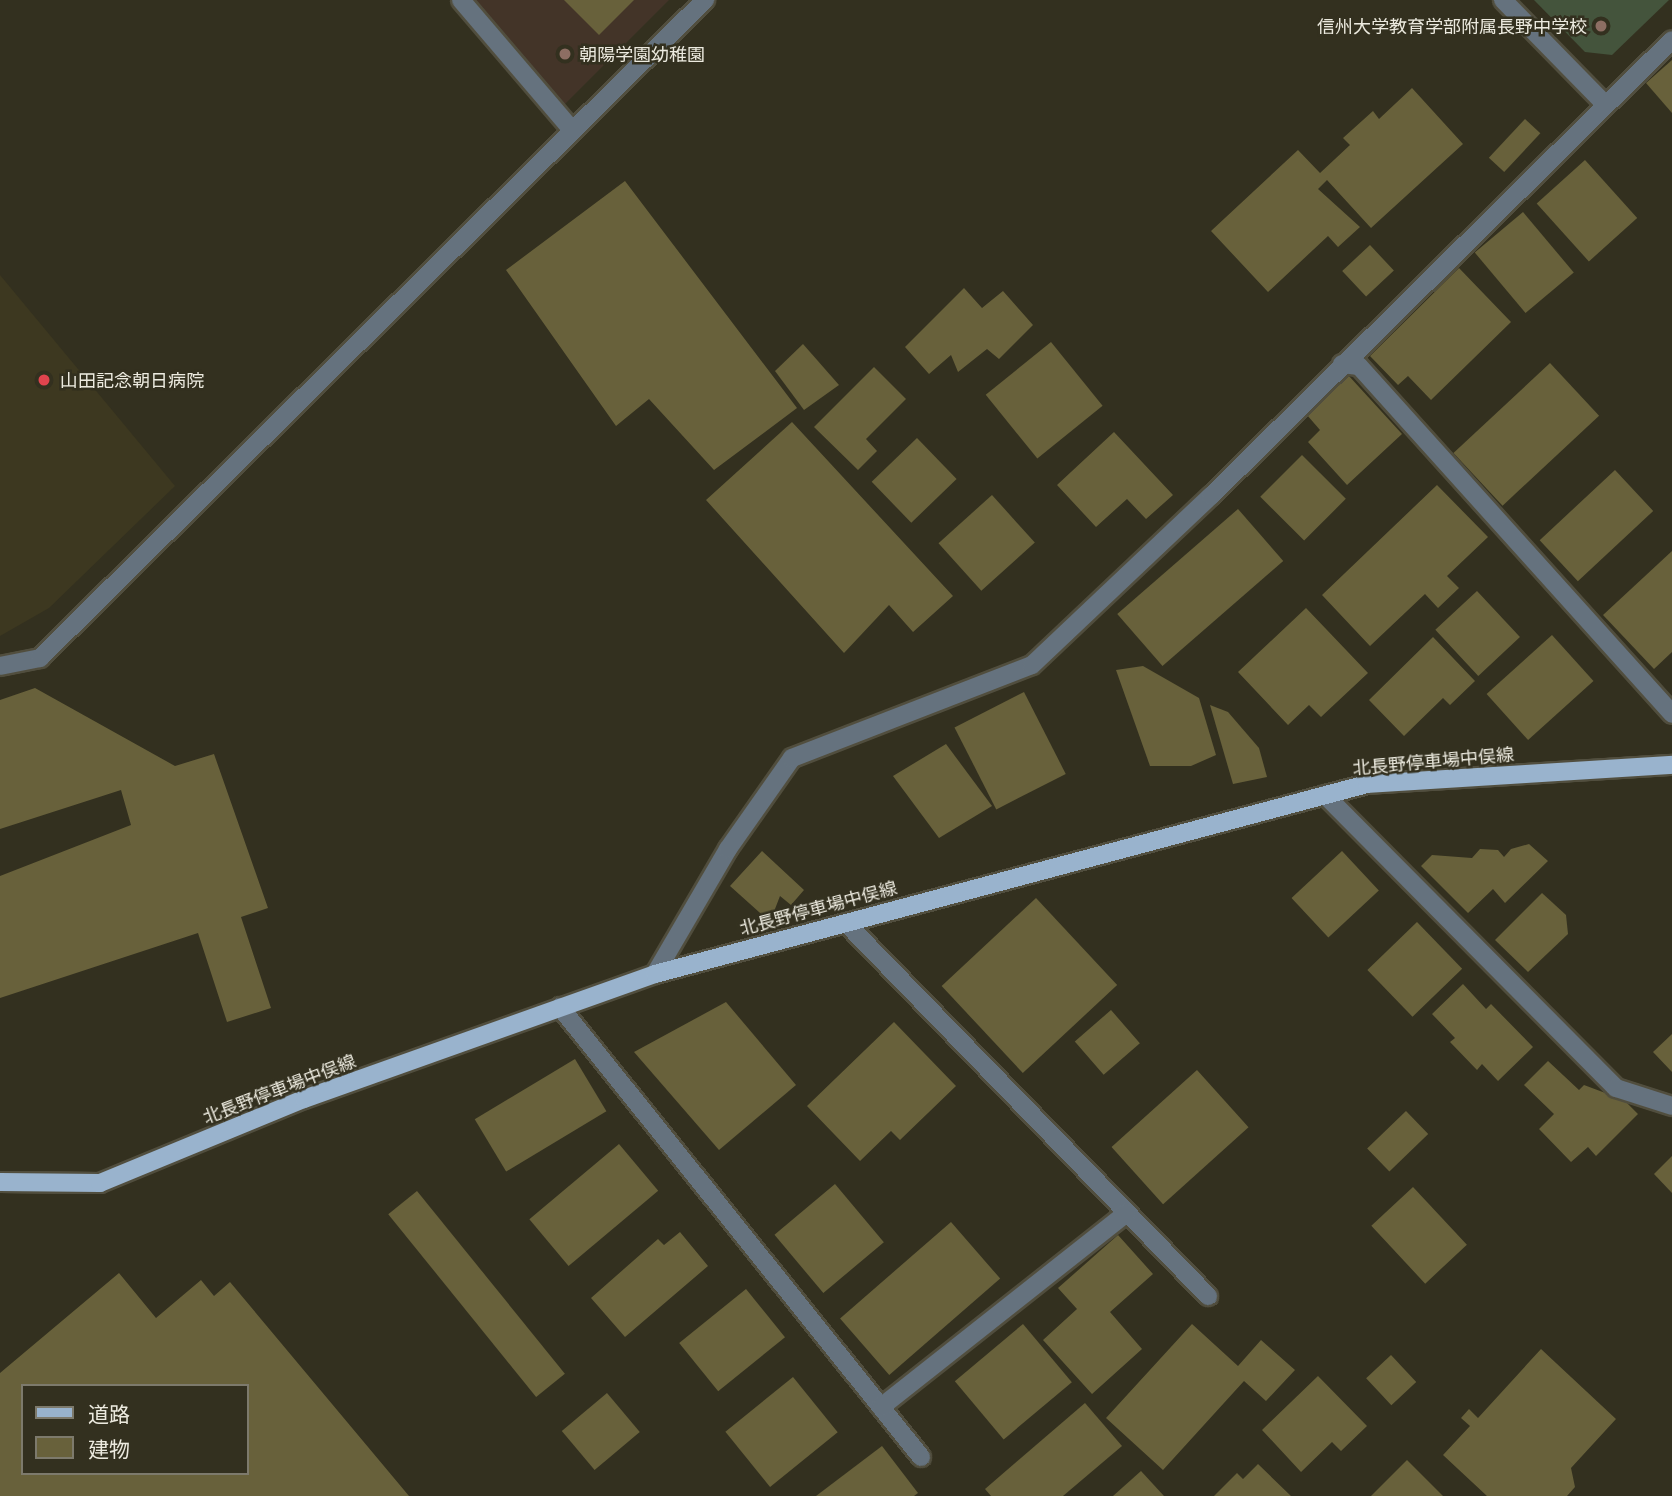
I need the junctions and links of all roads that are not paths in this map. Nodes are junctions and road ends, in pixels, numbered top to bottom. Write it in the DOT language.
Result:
graph roads {
  1 [pos="461,0"];
  2 [pos="705,0"];
  3 [pos="1503,0"];
  4 [pos="1672,40"];
  5 [pos="1605,104"];
  6 [pos="573,131"];
  7 [pos="1342,365"];
  8 [pos="0,666"];
  9 [pos="1672,714"];
  10 [pos="1672,765"];
  11 [pos="1325,795"];
  12 [pos="846,923"];
  13 [pos="655,974"];
  14 [pos="560,1007"];
  15 [pos="1672,1106"];
  16 [pos="0,1182"];
  17 [pos="1128,1213"];
  18 [pos="1208,1296"];
  19 [pos="881,1407"];
  20 [pos="921,1458"];
  1 -- 6 [label="street"];
  2 -- 6 [label="street"];
  3 -- 5 [label="street"];
  4 -- 5 [label="street"];
  5 -- 7 [label="street"];
  6 -- 8 [label="street"];
  7 -- 9 [label="street"];
  7 -- 13 [label="street"];
  10 -- 11 [label="main road, 北長野停車場中俣線"];
  11 -- 12 [label="main road, 北長野停車場中俣線"];
  11 -- 15 [label="street"];
  12 -- 13 [label="main road, 北長野停車場中俣線"];
  12 -- 17 [label="street"];
  13 -- 14 [label="main road, 北長野停車場中俣線"];
  14 -- 16 [label="main road, 北長野停車場中俣線"];
  14 -- 19 [label="street"];
  17 -- 18 [label="street"];
  17 -- 19 [label="street"];
  19 -- 20 [label="street"];
}
